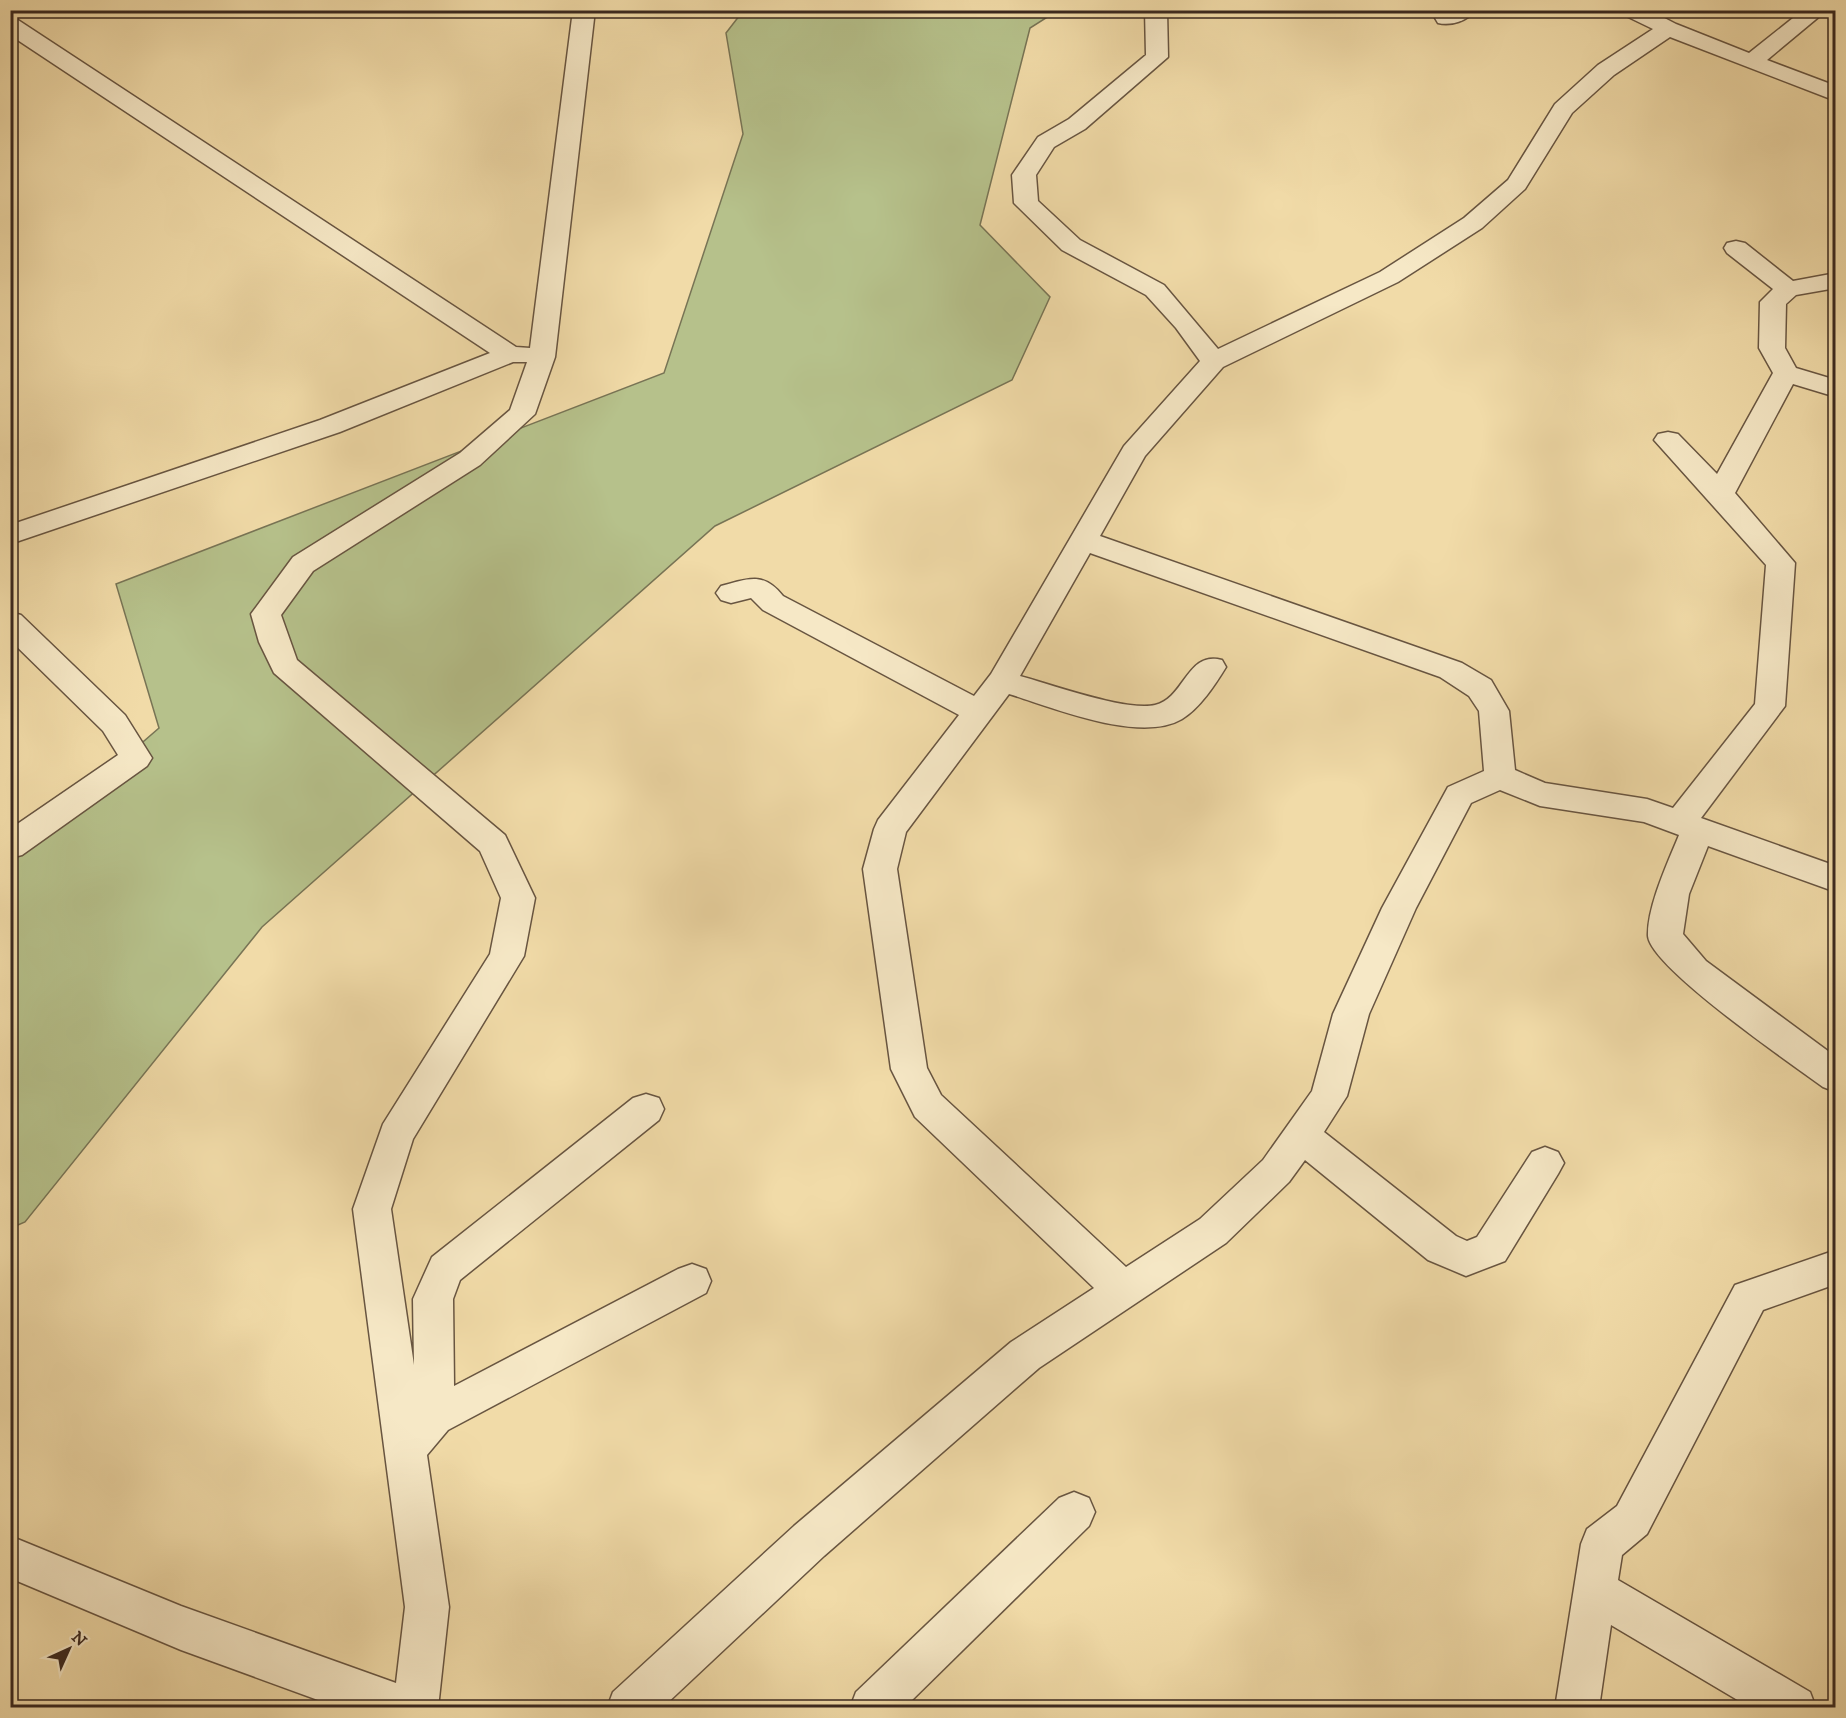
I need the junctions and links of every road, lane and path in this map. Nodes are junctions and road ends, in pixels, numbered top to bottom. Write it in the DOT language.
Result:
graph roads {
  1 [pos="584,10"];
  2 [pos="1156,10"];
  3 [pos="1632,10"];
  4 [pos="1817,10"];
  5 [pos="10,25"];
  6 [pos="1668,29"];
  7 [pos="1751,62"];
  8 [pos="1836,94"];
  9 [pos="1736,248"];
  10 [pos="1836,280"];
  11 [pos="1788,289"];
  12 [pos="526,355"];
  13 [pos="1214,361"];
  14 [pos="1786,373"];
  15 [pos="1836,389"];
  16 [pos="1668,440"];
  17 [pos="1720,494"];
  18 [pos="10,536"];
  19 [pos="1083,540"];
  20 [pos="731,593"];
  21 [pos="10,622"];
  22 [pos="1211,668"];
  23 [pos="1002,681"];
  24 [pos="979,712"];
  25 [pos="1500,777"];
  26 [pos="1689,826"];
  27 [pos="10,846"];
  28 [pos="1834,875"];
  29 [pos="1836,1077"];
  30 [pos="646,1109"];
  31 [pos="1301,1136"];
  32 [pos="1545,1163"];
  33 [pos="1836,1267"];
  34 [pos="692,1281"];
  35 [pos="1124,1291"];
  36 [pos="434,1417"];
  37 [pos="406,1448"];
  38 [pos="1074,1512"];
  39 [pos="10,1557"];
  40 [pos="1595,1591"];
  41 [pos="403,1707"];
  42 [pos="416,1707"];
  43 [pos="628,1707"];
  44 [pos="872,1707"];
  45 [pos="1577,1707"];
  46 [pos="1794,1707"];
  1 -- 12 [label="street"];
  2 -- 13 [label="street"];
  3 -- 6 [label="street"];
  4 -- 7 [label="street"];
  5 -- 12 [label="street"];
  6 -- 7 [label="street"];
  6 -- 13 [label="street"];
  7 -- 8 [label="street"];
  9 -- 11 [label="street"];
  10 -- 11 [label="street"];
  11 -- 14 [label="street"];
  12 -- 18 [label="street"];
  12 -- 37 [label="street"];
  13 -- 19 [label="street"];
  14 -- 15 [label="street"];
  14 -- 17 [label="street"];
  16 -- 17 [label="street"];
  17 -- 26 [label="street"];
  19 -- 23 [label="street"];
  19 -- 25 [label="street"];
  20 -- 24 [label="street"];
  21 -- 27 [label="street"];
  22 -- 23 [label="street"];
  23 -- 24 [label="street"];
  24 -- 35 [label="street"];
  25 -- 26 [label="street"];
  25 -- 31 [label="street"];
  26 -- 28 [label="street"];
  26 -- 29 [label="street"];
  30 -- 36 [label="street"];
  31 -- 32 [label="street"];
  31 -- 35 [label="street"];
  33 -- 40 [label="street"];
  34 -- 36 [label="street"];
  35 -- 43 [label="street"];
  36 -- 37 [label="street"];
  37 -- 42 [label="street"];
  38 -- 44 [label="street"];
  39 -- 41 [label="street"];
  40 -- 45 [label="street"];
  40 -- 46 [label="street"];
}
